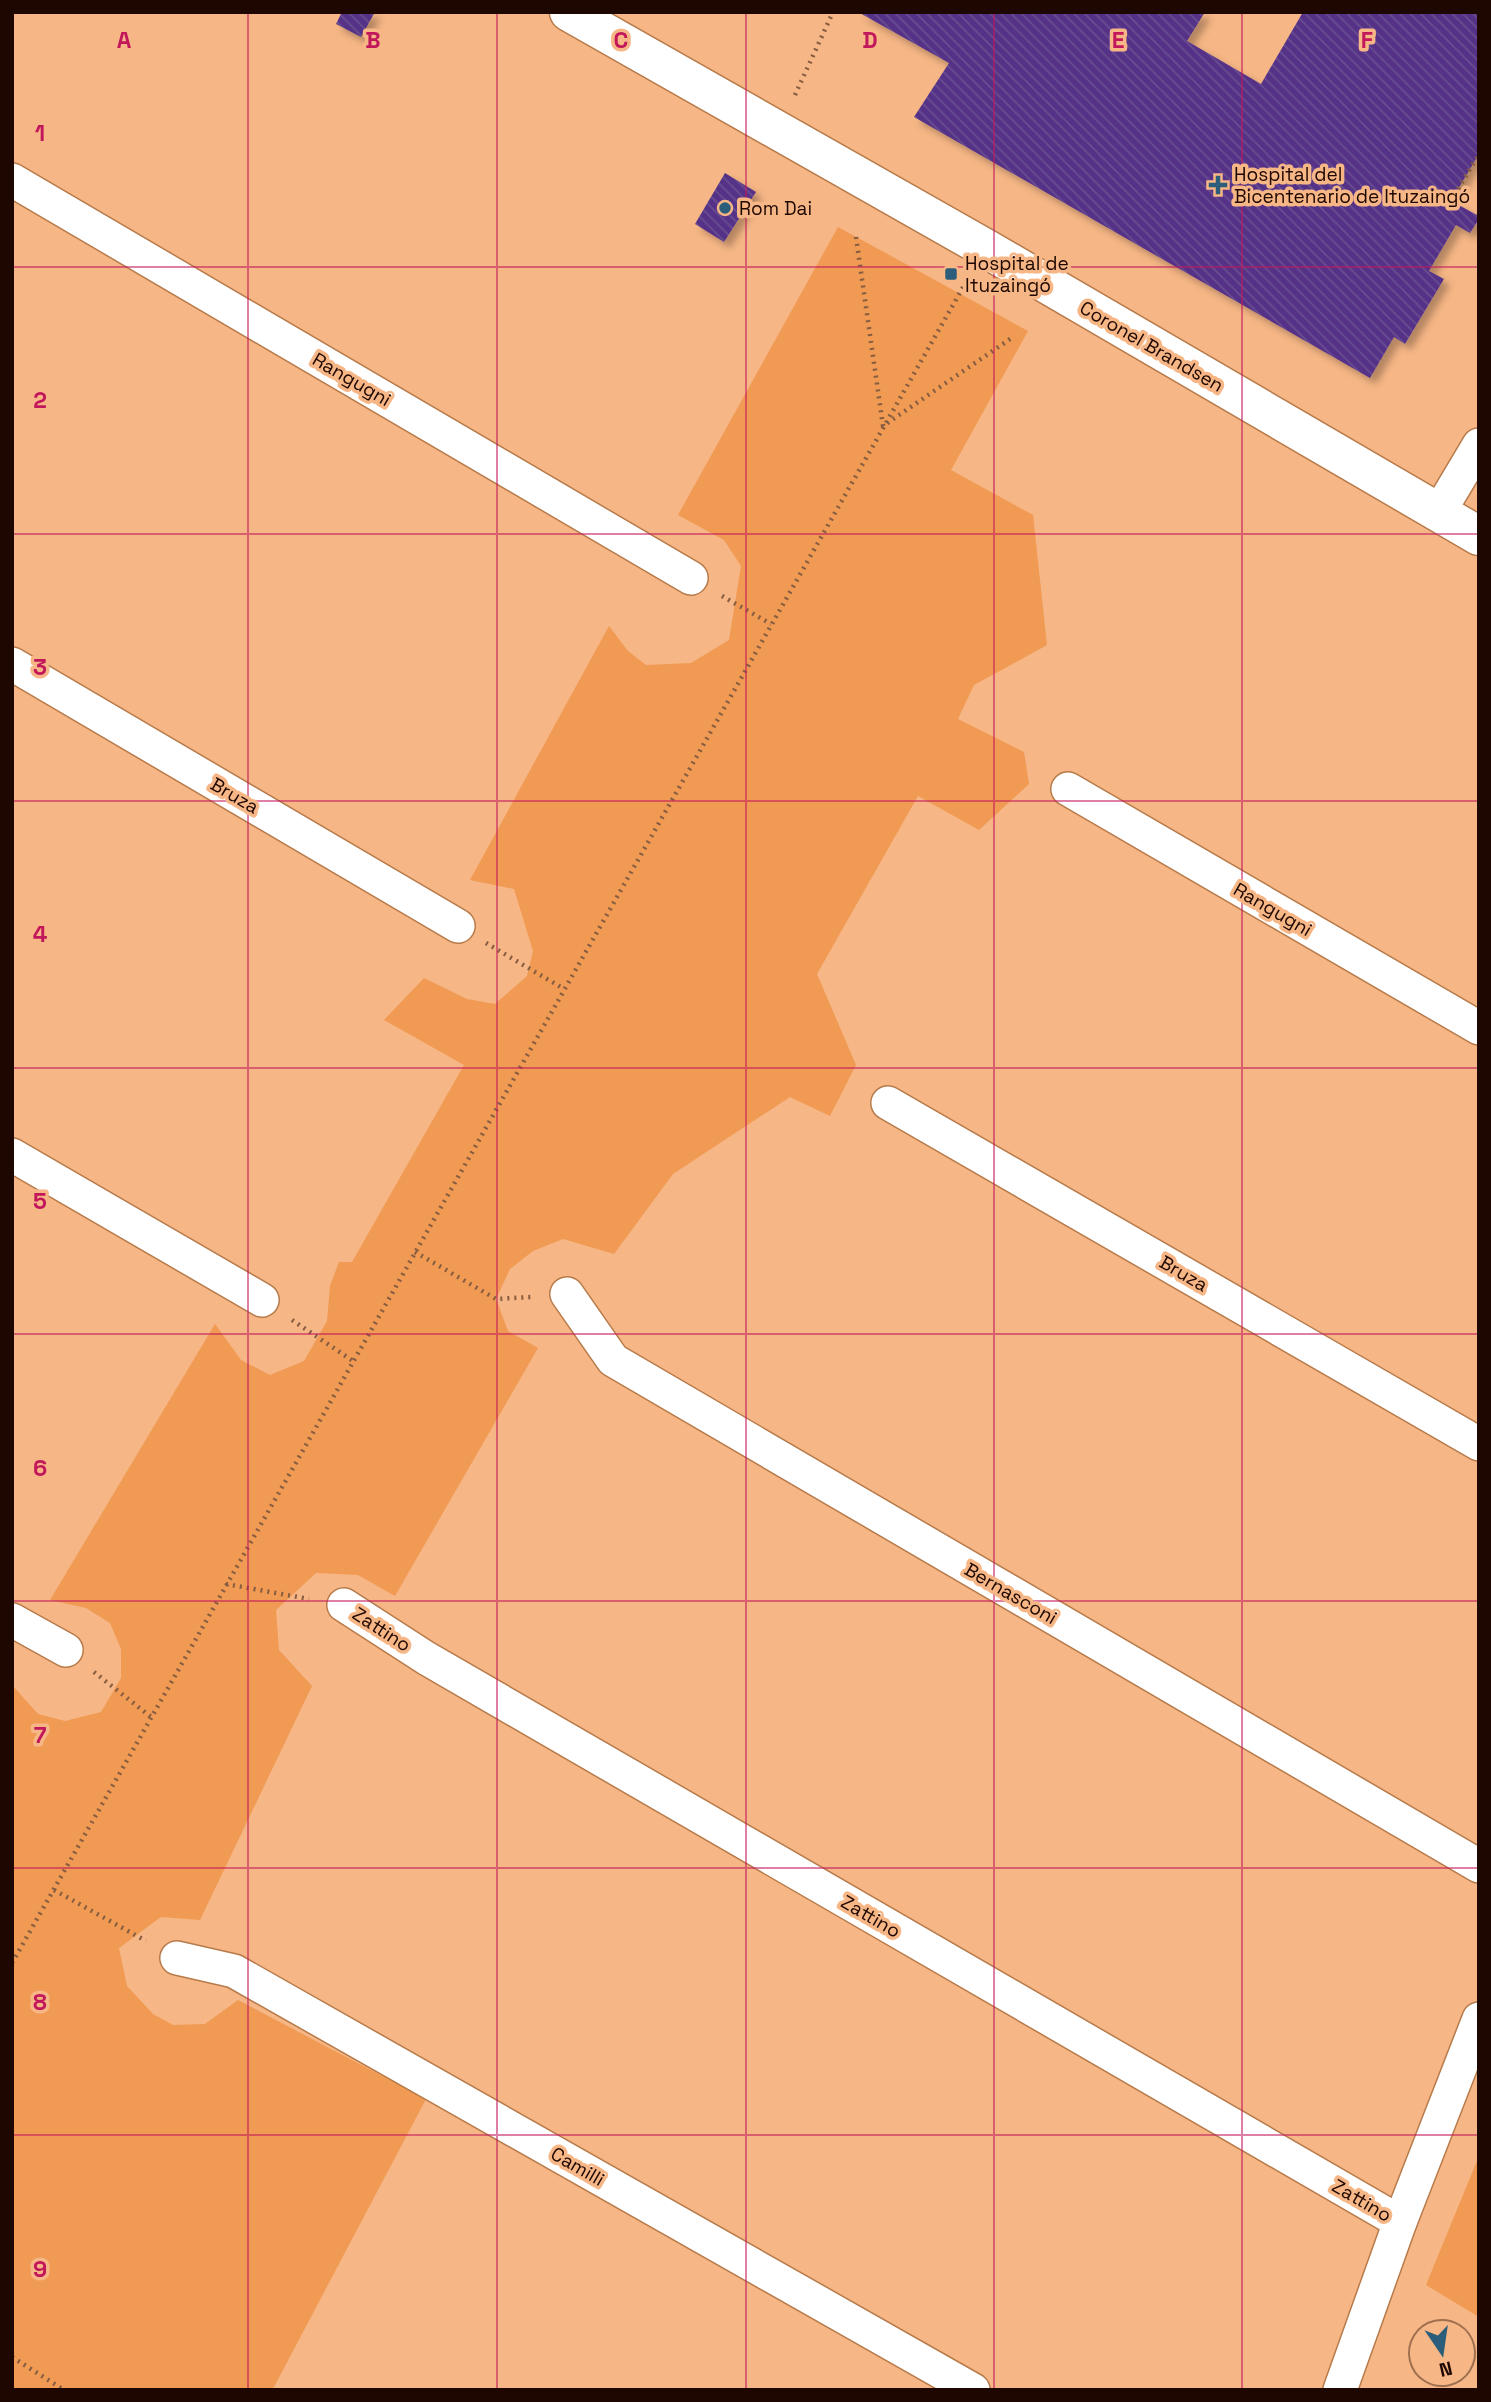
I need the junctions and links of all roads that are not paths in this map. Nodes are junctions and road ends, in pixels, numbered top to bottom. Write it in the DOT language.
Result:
graph roads {
  1 [pos="569,12"];
  2 [pos="12,180"];
  3 [pos="1479,445"];
  4 [pos="1439,512"];
  5 [pos="1479,536"];
  6 [pos="691,578"];
  7 [pos="12,664"];
  8 [pos="1068,789"];
  9 [pos="458,926"];
  10 [pos="1479,1028"];
  11 [pos="888,1103"];
  12 [pos="12,1155"];
  13 [pos="567,1294"];
  14 [pos="262,1300"];
  15 [pos="1479,1444"];
  16 [pos="344,1605"];
  17 [pos="12,1620"];
  18 [pos="66,1650"];
  19 [pos="1479,1866"];
  20 [pos="177,1958"];
  21 [pos="1479,2019"];
  22 [pos="1400,2222"];
  23 [pos="973,2390"];
  24 [pos="1340,2390"];
  1 -- 4 [label="street, Coronel Brandsen"];
  2 -- 6 [label="street, Rangugni"];
  3 -- 4 [label="street"];
  4 -- 5 [label="street, Coronel Brandsen"];
  7 -- 9 [label="street, Bruza"];
  8 -- 10 [label="street, Rangugni"];
  11 -- 15 [label="street, Bruza"];
  12 -- 14 [label="street"];
  13 -- 19 [label="street, Bernasconi"];
  16 -- 22 [label="street, Zattino"];
  17 -- 18 [label="street"];
  20 -- 23 [label="street, Camilli"];
  21 -- 22 [label="street"];
  22 -- 24 [label="street"];
}
